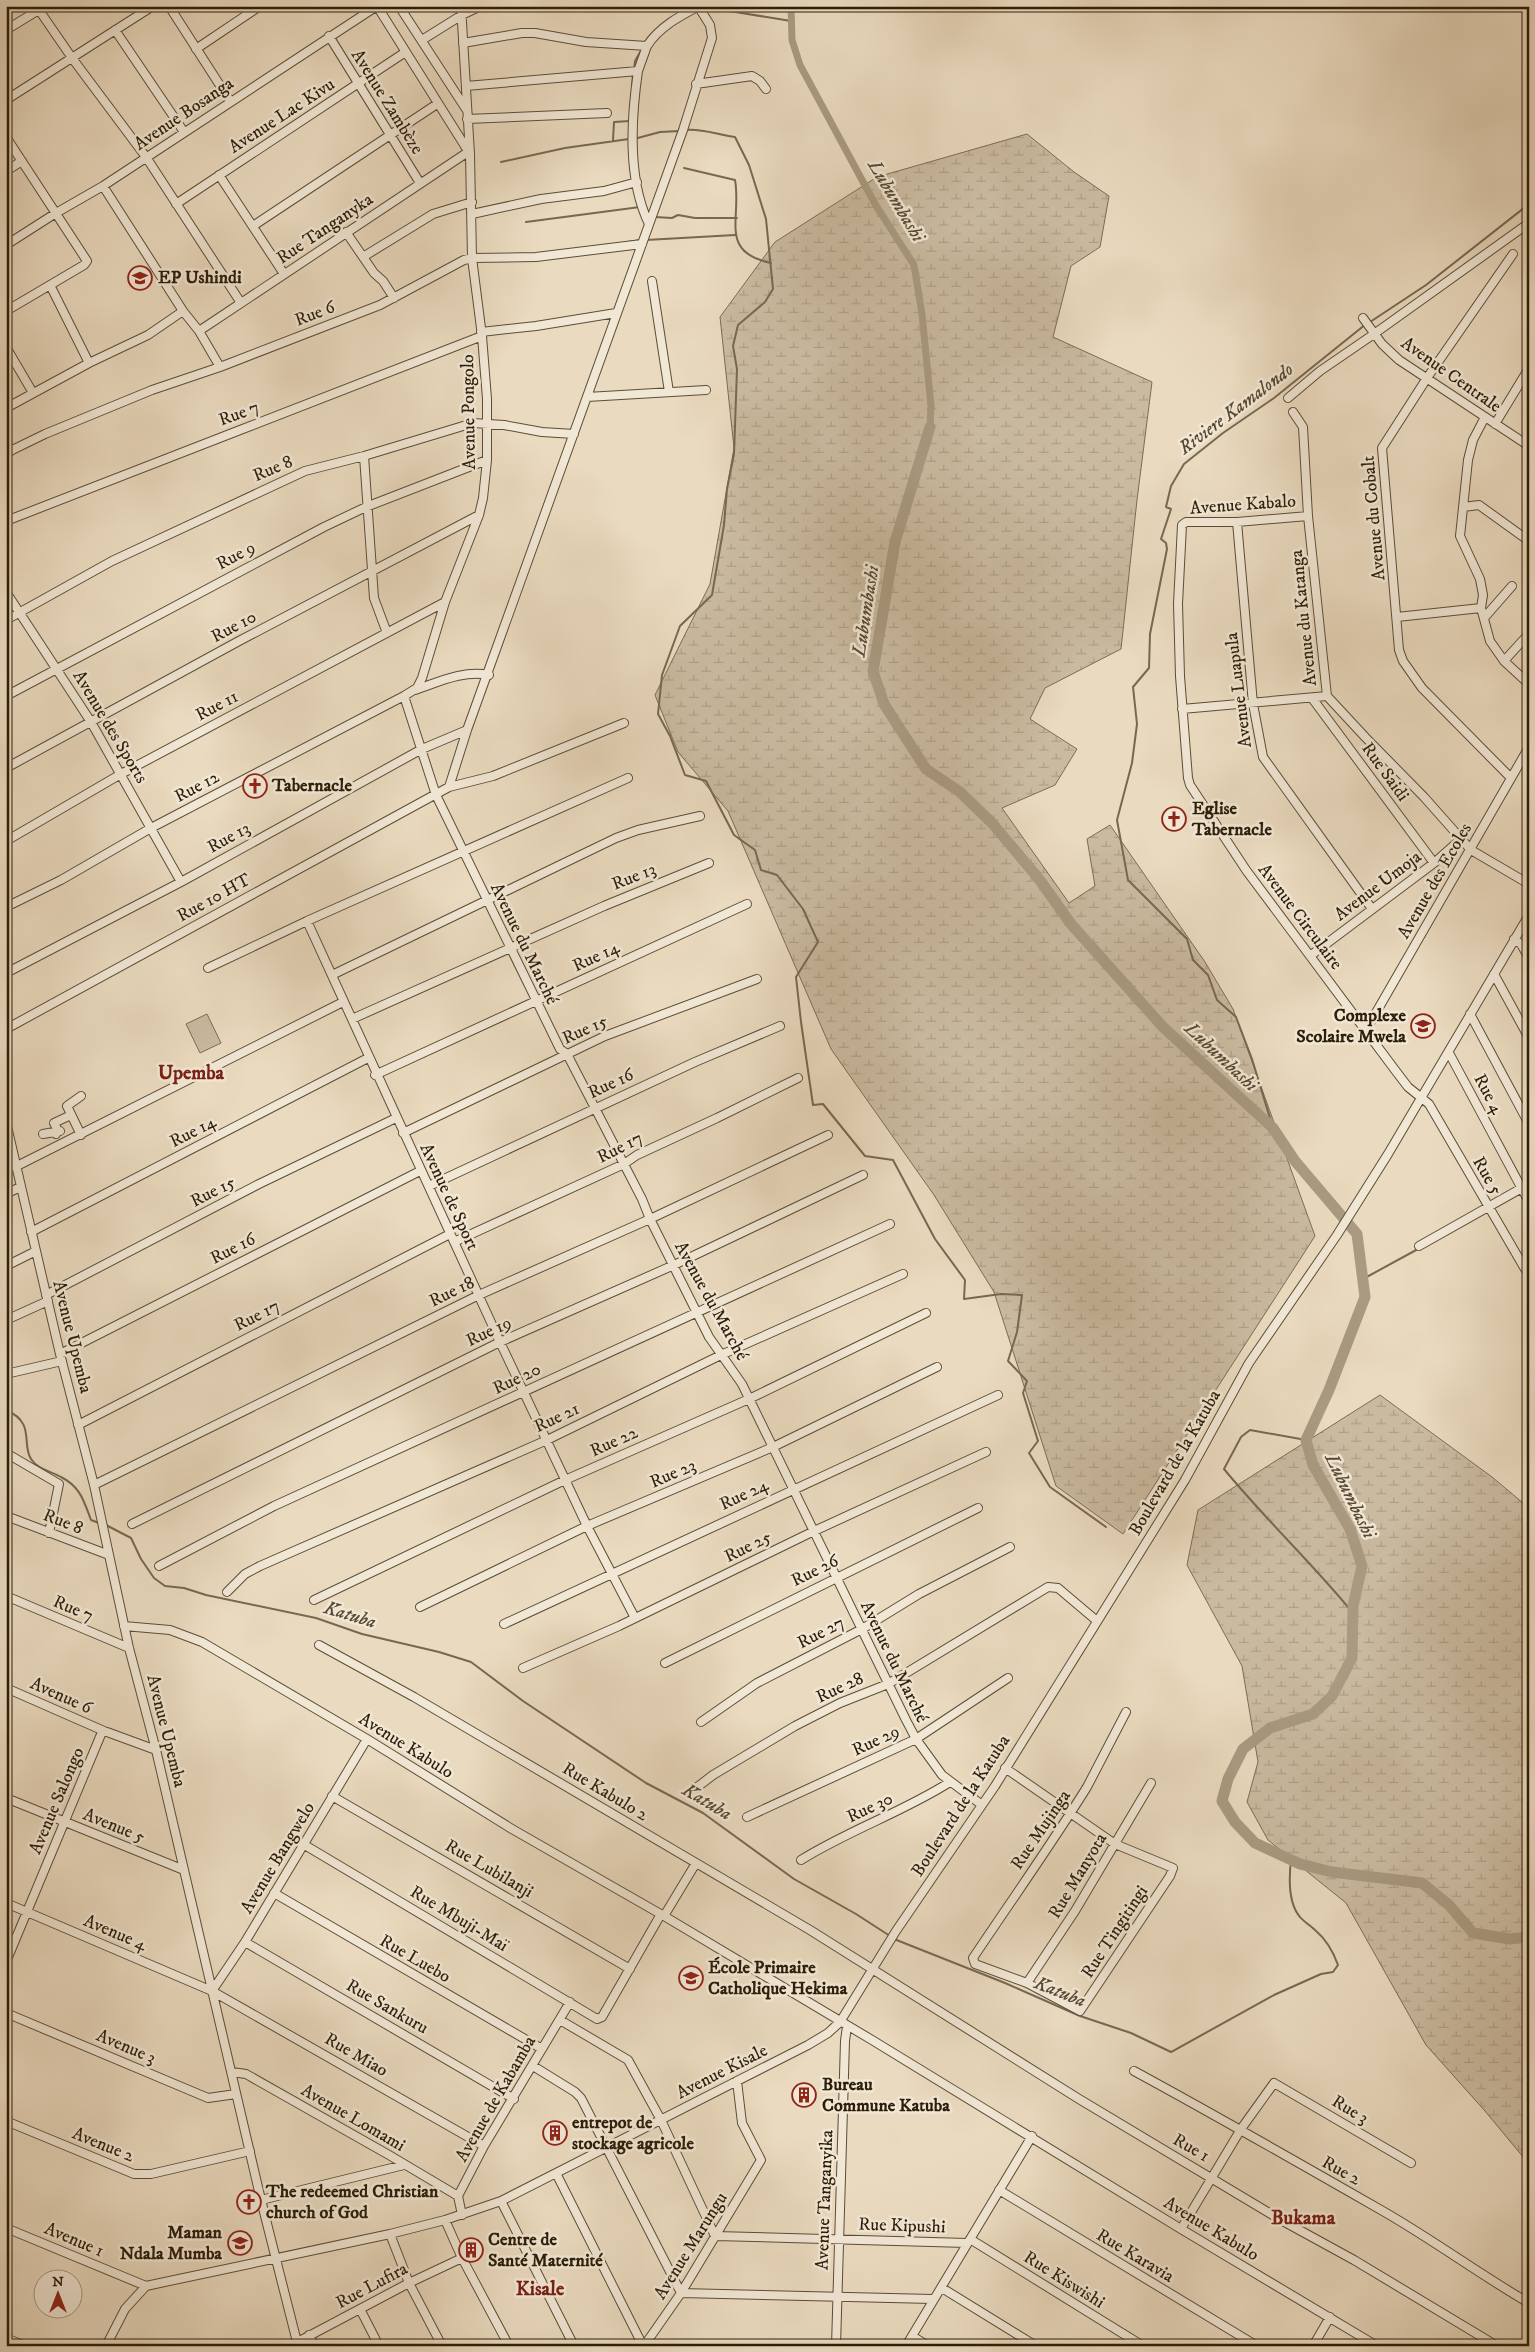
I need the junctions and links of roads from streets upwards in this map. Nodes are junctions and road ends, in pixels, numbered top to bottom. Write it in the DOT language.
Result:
graph roads {
  1 [pos="153,6"];
  2 [pos="169,6"];
  3 [pos="260,6"];
  4 [pos="376,6"];
  5 [pos="399,6"];
  6 [pos="461,6"];
  7 [pos="481,6"];
  8 [pos="698,6"];
  9 [pos="42,8"];
  10 [pos="462,15"];
  11 [pos="6,30"];
  12 [pos="115,30"];
  13 [pos="329,36"];
  14 [pos="422,40"];
  15 [pos="463,44"];
  16 [pos="647,46"];
  17 [pos="196,49"];
  18 [pos="404,54"];
  19 [pos="72,58"];
  20 [pos="638,71"];
  21 [pos="696,84"];
  22 [pos="357,85"];
  23 [pos="466,86"];
  24 [pos="766,89"];
  25 [pos="6,100"];
  26 [pos="230,101"];
  27 [pos="437,104"];
  28 [pos="466,109"];
  29 [pos="607,113"];
  30 [pos="467,119"];
  31 [pos="184,132"];
  32 [pos="390,135"];
  33 [pos="6,136"];
  34 [pos="469,153"];
  35 [pos="146,157"];
  36 [pos="22,161"];
  37 [pos="6,171"];
  38 [pos="219,175"];
  39 [pos="637,182"];
  40 [pos="420,183"];
  41 [pos="103,186"];
  42 [pos="472,202"];
  43 [pos="176,204"];
  44 [pos="56,213"];
  45 [pos="472,214"];
  46 [pos="1529,223"];
  47 [pos="649,224"];
  48 [pos="253,226"];
  49 [pos="346,232"];
  50 [pos="642,244"];
  51 [pos="6,245"];
  52 [pos="1513,254"];
  53 [pos="363,257"];
  54 [pos="472,258"];
  55 [pos="284,274"];
  56 [pos="652,281"];
  57 [pos="50,285"];
  58 [pos="394,298"];
  59 [pos="241,303"];
  60 [pos="6,311"];
  61 [pos="184,312"];
  62 [pos="616,314"];
  63 [pos="1363,318"];
  64 [pos="199,331"];
  65 [pos="1373,332"];
  66 [pos="482,334"];
  67 [pos="6,347"];
  68 [pos="88,363"];
  69 [pos="220,367"];
  70 [pos="1529,368"];
  71 [pos="1427,378"];
  72 [pos="706,390"];
  73 [pos="668,392"];
  74 [pos="33,393"];
  75 [pos="587,396"];
  76 [pos="1288,398"];
  77 [pos="6,408"];
  78 [pos="1293,412"];
  79 [pos="1485,417"];
  80 [pos="488,423"];
  81 [pos="1495,424"];
  82 [pos="574,434"];
  83 [pos="6,441"];
  84 [pos="1529,446"];
  85 [pos="8,452"];
  86 [pos="364,456"];
  87 [pos="487,460"];
  88 [pos="366,507"];
  89 [pos="1463,507"];
  90 [pos="479,515"];
  91 [pos="1308,516"];
  92 [pos="6,521"];
  93 [pos="1238,522"];
  94 [pos="1181,527"];
  95 [pos="1529,541"];
  96 [pos="370,572"];
  97 [pos="1512,586"];
  98 [pos="6,592"];
  99 [pos="445,602"];
  100 [pos="1482,608"];
  101 [pos="20,612"];
  102 [pos="1397,617"];
  103 [pos="1484,618"];
  104 [pos="6,620"];
  105 [pos="387,633"];
  106 [pos="1525,638"];
  107 [pos="1504,661"];
  108 [pos="57,668"];
  109 [pos="489,675"];
  110 [pos="1529,684"];
  111 [pos="413,691"];
  112 [pos="6,696"];
  113 [pos="404,696"];
  114 [pos="1327,696"];
  115 [pos="1312,698"];
  116 [pos="1253,704"];
  117 [pos="1182,708"];
  118 [pos="91,722"];
  119 [pos="624,723"];
  120 [pos="467,730"];
  121 [pos="1529,747"];
  122 [pos="422,749"];
  123 [pos="6,768"];
  124 [pos="121,774"];
  125 [pos="1510,777"];
  126 [pos="628,778"];
  127 [pos="449,787"];
  128 [pos="436,795"];
  129 [pos="700,816"];
  130 [pos="151,828"];
  131 [pos="1461,839"];
  132 [pos="6,841"];
  133 [pos="1471,850"];
  134 [pos="462,851"];
  135 [pos="709,863"];
  136 [pos="1434,863"];
  137 [pos="181,882"];
  138 [pos="1529,884"];
  139 [pos="486,901"];
  140 [pos="747,904"];
  141 [pos="6,907"];
  142 [pos="1372,909"];
  143 [pos="1529,915"];
  144 [pos="307,921"];
  145 [pos="1529,929"];
  146 [pos="1516,937"];
  147 [pos="510,949"];
  148 [pos="1310,956"];
  149 [pos="1529,958"];
  150 [pos="208,968"];
  151 [pos="6,973"];
  152 [pos="1494,974"];
  153 [pos="332,975"];
  154 [pos="757,979"];
  155 [pos="343,1002"];
  156 [pos="536,1002"];
  157 [pos="1470,1014"];
  158 [pos="352,1019"];
  159 [pos="780,1026"];
  160 [pos="6,1029"];
  161 [pos="1366,1030"];
  162 [pos="1529,1038"];
  163 [pos="1449,1053"];
  164 [pos="567,1054"];
  165 [pos="368,1058"];
  166 [pos="376,1075"];
  167 [pos="798,1078"];
  168 [pos="81,1096"];
  169 [pos="1422,1098"];
  170 [pos="595,1108"];
  171 [pos="71,1115"];
  172 [pos="396,1118"];
  173 [pos="6,1123"];
  174 [pos="1529,1124"];
  175 [pos="403,1133"];
  176 [pos="43,1134"];
  177 [pos="81,1135"];
  178 [pos="828,1135"];
  179 [pos="624,1164"];
  180 [pos="15,1167"];
  181 [pos="420,1172"];
  182 [pos="863,1175"];
  183 [pos="1529,1184"];
  184 [pos="20,1186"];
  185 [pos="429,1186"];
  186 [pos="1521,1188"];
  187 [pos="6,1194"];
  188 [pos="1529,1202"];
  189 [pos="1488,1207"];
  190 [pos="650,1219"];
  191 [pos="890,1224"];
  192 [pos="31,1232"];
  193 [pos="450,1234"];
  194 [pos="454,1242"];
  195 [pos="1418,1246"];
  196 [pos="36,1251"];
  197 [pos="674,1265"];
  198 [pos="6,1266"];
  199 [pos="1526,1269"];
  200 [pos="903,1274"];
  201 [pos="479,1296"];
  202 [pos="47,1298"];
  203 [pos="696,1312"];
  204 [pos="926,1314"];
  205 [pos="6,1320"];
  206 [pos="500,1342"];
  207 [pos="721,1355"];
  208 [pos="61,1358"];
  209 [pos="937,1367"];
  210 [pos="6,1374"];
  211 [pos="524,1393"];
  212 [pos="998,1395"];
  213 [pos="749,1399"];
  214 [pos="78,1425"];
  215 [pos="547,1440"];
  216 [pos="773,1447"];
  217 [pos="986,1452"];
  218 [pos="6,1453"];
  219 [pos="565,1480"];
  220 [pos="94,1485"];
  221 [pos="792,1489"];
  222 [pos="978,1508"];
  223 [pos="6,1516"];
  224 [pos="132,1524"];
  225 [pos="587,1526"];
  226 [pos="812,1532"];
  227 [pos="50,1533"];
  228 [pos="1010,1547"];
  229 [pos="109,1555"];
  230 [pos="160,1566"];
  231 [pos="612,1572"];
  232 [pos="835,1578"];
  233 [pos="228,1592"];
  234 [pos="6,1596"];
  235 [pos="314,1600"];
  236 [pos="420,1607"];
  237 [pos="635,1618"];
  238 [pos="1097,1621"];
  239 [pos="504,1624"];
  240 [pos="124,1626"];
  241 [pos="862,1629"];
  242 [pos="319,1645"];
  243 [pos="129,1648"];
  244 [pos="665,1663"];
  245 [pos="523,1668"];
  246 [pos="1008,1678"];
  247 [pos="888,1684"];
  248 [pos="6,1688"];
  249 [pos="1126,1712"];
  250 [pos="701,1722"];
  251 [pos="104,1731"];
  252 [pos="367,1739"];
  253 [pos="916,1739"];
  254 [pos="156,1750"];
  255 [pos="1005,1768"];
  256 [pos="950,1782"];
  257 [pos="1151,1783"];
  258 [pos="696,1788"];
  259 [pos="332,1796"];
  260 [pos="6,1798"];
  261 [pos="982,1805"];
  262 [pos="1070,1814"];
  263 [pos="747,1818"];
  264 [pos="64,1823"];
  265 [pos="303,1844"];
  266 [pos="1115,1844"];
  267 [pos="801,1860"];
  268 [pos="696,1862"];
  269 [pos="184,1870"];
  270 [pos="274,1893"];
  271 [pos="6,1903"];
  272 [pos="27,1912"];
  273 [pos="662,1915"];
  274 [pos="245,1942"];
  275 [pos="6,1962"];
  276 [pos="873,1968"];
  277 [pos="630,1969"];
  278 [pos="1027,1983"];
  279 [pos="212,1991"];
  280 [pos="570,2002"];
  281 [pos="6,2013"];
  282 [pos="560,2020"];
  283 [pos="840,2022"];
  284 [pos="847,2026"];
  285 [pos="542,2049"];
  286 [pos="533,2066"];
  287 [pos="1134,2071"];
  288 [pos="232,2072"];
  289 [pos="737,2081"];
  290 [pos="236,2094"];
  291 [pos="514,2099"];
  292 [pos="661,2120"];
  293 [pos="6,2121"];
  294 [pos="1241,2129"];
  295 [pos="1032,2136"];
  296 [pos="484,2146"];
  297 [pos="607,2148"];
  298 [pos="250,2151"];
  299 [pos="1411,2163"];
  300 [pos="404,2165"];
  301 [pos="556,2174"];
  302 [pos="1212,2178"];
  303 [pos="999,2190"];
  304 [pos="458,2196"];
  305 [pos="261,2200"];
  306 [pos="501,2201"];
  307 [pos="462,2215"];
  308 [pos="444,2220"];
  309 [pos="6,2228"];
  310 [pos="1181,2229"];
  311 [pos="390,2234"];
  312 [pos="716,2236"];
  313 [pos="839,2238"];
  314 [pos="969,2241"];
  315 [pos="462,2258"];
  316 [pos="276,2259"];
  317 [pos="409,2283"];
  318 [pos="146,2286"];
  319 [pos="942,2288"];
  320 [pos="681,2293"];
  321 [pos="837,2297"];
  322 [pos="933,2299"];
  323 [pos="1529,2303"];
  324 [pos="360,2309"];
  325 [pos="1330,2317"];
  326 [pos="309,2336"];
  327 [pos="912,2336"];
  328 [pos="6,2338"];
  329 [pos="295,2344"];
  330 [pos="25,2346"];
  331 [pos="106,2346"];
  332 [pos="314,2346"];
  333 [pos="379,2346"];
  334 [pos="442,2346"];
  335 [pos="509,2346"];
  336 [pos="574,2346"];
  337 [pos="644,2346"];
  338 [pos="836,2346"];
  339 [pos="906,2346"];
  340 [pos="928,2346"];
  341 [pos="1036,2346"];
  342 [pos="1143,2346"];
  343 [pos="1257,2346"];
  344 [pos="1313,2346"];
  345 [pos="1377,2346"];
  346 [pos="1498,2346"];
  1 -- 12 [label="street"];
  2 -- 17 [label="street"];
  3 -- 17 [label="street"];
  4 -- 13 [label="street, Avenue Bosanga"];
  4 -- 18 [label="street"];
  5 -- 14 [label="street"];
  6 -- 10 [label="street, Avenue Pongolo"];
  7 -- 10 [label="street"];
  8 -- 16 [label="street"];
  8 -- 21 [label="street"];
  9 -- 11 [label="street"];
  9 -- 19 [label="street"];
  10 -- 14 [label="street"];
  10 -- 15 [label="street, Avenue Pongolo"];
  12 -- 19 [label="street"];
  12 -- 31 [label="street"];
  13 -- 22 [label="street, Avenue Zambèze"];
  13 -- 26 [label="street, Avenue Bosanga"];
  14 -- 28 [label="street"];
  15 -- 16 [label="street"];
  15 -- 23 [label="street, Avenue Pongolo"];
  16 -- 20 [label="street"];
  17 -- 26 [label="street"];
  18 -- 22 [label="street, Avenue Lac Kivu"];
  18 -- 27 [label="street"];
  19 -- 25 [label="street"];
  19 -- 35 [label="street"];
  20 -- 23 [label="street"];
  20 -- 39 [label="street"];
  21 -- 24 [label="street"];
  21 -- 47 [label="street"];
  22 -- 32 [label="street, Avenue Zambèze"];
  22 -- 38 [label="street, Avenue Lac Kivu"];
  23 -- 28 [label="street, Avenue Pongolo"];
  26 -- 31 [label="street, Avenue Bosanga"];
  27 -- 32 [label="street"];
  27 -- 34 [label="street"];
  28 -- 30 [label="street, Avenue Pongolo"];
  29 -- 30 [label="street"];
  30 -- 34 [label="street, Avenue Pongolo"];
  31 -- 35 [label="street, Avenue Bosanga"];
  32 -- 40 [label="street, Avenue Zambèze"];
  32 -- 48 [label="street"];
  33 -- 36 [label="street"];
  34 -- 40 [label="street, Rue Tanganyka"];
  34 -- 42 [label="street, Avenue Pongolo"];
  35 -- 41 [label="street, Avenue Bosanga"];
  35 -- 43 [label="street"];
  36 -- 37 [label="street"];
  36 -- 44 [label="street"];
  38 -- 43 [label="street, Avenue Lac Kivu"];
  38 -- 48 [label="street"];
  39 -- 45 [label="street"];
  39 -- 47 [label="street"];
  40 -- 49 [label="street, Rue Tanganyka"];
  41 -- 44 [label="street, Avenue Bosanga"];
  41 -- 61 [label="street"];
  42 -- 45 [label="street, Avenue Pongolo"];
  42 -- 53 [label="street"];
  43 -- 59 [label="street"];
  44 -- 51 [label="street, Avenue Bosanga"];
  44 -- 57 [label="street"];
  45 -- 54 [label="street, Avenue Pongolo"];
  46 -- 65 [label="street"];
  47 -- 50 [label="street"];
  48 -- 55 [label="street"];
  49 -- 53 [label="street"];
  49 -- 55 [label="street, Rue Tanganyka"];
  50 -- 54 [label="street, Rue 6"];
  50 -- 62 [label="street"];
  52 -- 71 [label="street, Avenue du Cobalt"];
  53 -- 58 [label="street"];
  54 -- 58 [label="street, Rue 6"];
  54 -- 66 [label="street, Avenue Pongolo"];
  55 -- 59 [label="street, Rue Tanganyka"];
  56 -- 73 [label="street"];
  57 -- 60 [label="street"];
  57 -- 68 [label="street"];
  58 -- 69 [label="street, Rue 6"];
  59 -- 64 [label="street, Rue Tanganyka"];
  61 -- 64 [label="street"];
  61 -- 68 [label="street"];
  62 -- 66 [label="street, Rue 7"];
  62 -- 75 [label="street"];
  63 -- 65 [label="street, Avenue Centrale"];
  64 -- 69 [label="street"];
  65 -- 71 [label="street, Avenue Centrale"];
  65 -- 76 [label="street"];
  66 -- 80 [label="street, Avenue Pongolo"];
  66 -- 92 [label="street, Rue 7"];
  67 -- 74 [label="street"];
  68 -- 74 [label="street"];
  69 -- 85 [label="street, Rue 6"];
  70 -- 81 [label="street"];
  71 -- 79 [label="street, Avenue Centrale"];
  71 -- 102 [label="street, Avenue du Cobalt"];
  72 -- 73 [label="street"];
  73 -- 75 [label="street"];
  74 -- 77 [label="street"];
  75 -- 82 [label="street"];
  78 -- 91 [label="street, Avenue du Katanga"];
  79 -- 81 [label="street, Avenue Centrale"];
  79 -- 89 [label="street"];
  80 -- 82 [label="street, Rue 8"];
  80 -- 86 [label="street, Rue 8"];
  80 -- 87 [label="street, Avenue Pongolo"];
  81 -- 84 [label="street, Avenue Centrale"];
  82 -- 109 [label="street"];
  83 -- 85 [label="street"];
  86 -- 88 [label="street"];
  86 -- 101 [label="street, Rue 8"];
  87 -- 88 [label="street, Rue 9"];
  87 -- 90 [label="street, Avenue Pongolo"];
  88 -- 96 [label="street"];
  88 -- 108 [label="street, Rue 9"];
  89 -- 95 [label="street"];
  89 -- 100 [label="street"];
  90 -- 96 [label="street, Rue 10"];
  90 -- 99 [label="street, Avenue Pongolo"];
  91 -- 93 [label="street, Avenue Kabalo"];
  91 -- 114 [label="street, Avenue du Katanga"];
  93 -- 94 [label="street, Avenue Kabalo"];
  93 -- 116 [label="street, Avenue Luapula"];
  94 -- 117 [label="street, Avenue Circulaire"];
  96 -- 105 [label="street"];
  96 -- 118 [label="street, Rue 10"];
  97 -- 103 [label="street"];
  98 -- 101 [label="street, Avenue des Sports"];
  99 -- 105 [label="street, Rue 11"];
  99 -- 111 [label="street, Avenue Pongolo"];
  100 -- 102 [label="street"];
  100 -- 103 [label="street"];
  101 -- 104 [label="street, Rue 8"];
  101 -- 108 [label="street, Avenue des Sports"];
  102 -- 125 [label="street, Avenue du Cobalt"];
  103 -- 107 [label="street"];
  105 -- 124 [label="street, Rue 11"];
  106 -- 107 [label="street"];
  107 -- 110 [label="street"];
  108 -- 112 [label="street, Rue 9"];
  108 -- 118 [label="street, Avenue des Sports"];
  109 -- 111 [label="street"];
  109 -- 120 [label="street"];
  111 -- 113 [label="street"];
  113 -- 122 [label="street"];
  113 -- 130 [label="street, Rue 12"];
  114 -- 115 [label="street"];
  114 -- 131 [label="street, Avenue du Katanga"];
  115 -- 116 [label="street"];
  115 -- 136 [label="street, Rue Saidi"];
  116 -- 117 [label="street"];
  116 -- 142 [label="street, Avenue Luapula"];
  117 -- 148 [label="street, Avenue Circulaire"];
  118 -- 123 [label="street, Rue 10"];
  118 -- 124 [label="street, Avenue des Sports"];
  119 -- 127 [label="street, Rue 10 HT"];
  120 -- 122 [label="street, Rue 13"];
  120 -- 127 [label="street"];
  121 -- 125 [label="street, Avenue des Ecoles"];
  122 -- 128 [label="street"];
  122 -- 137 [label="street, Rue 13"];
  124 -- 130 [label="street, Avenue des Sports"];
  124 -- 132 [label="street, Rue 11"];
  125 -- 133 [label="street, Avenue des Ecoles"];
  126 -- 134 [label="street"];
  127 -- 128 [label="street, Rue 10 HT"];
  128 -- 134 [label="street, Avenue du Marché"];
  128 -- 160 [label="street, Rue 10 HT"];
  129 -- 139 [label="street"];
  130 -- 137 [label="street, Avenue des Sports"];
  130 -- 141 [label="street, Rue 12"];
  131 -- 133 [label="street, Avenue du Katanga"];
  131 -- 136 [label="street, Avenue Umoja"];
  133 -- 138 [label="street, Avenue du Katanga"];
  133 -- 161 [label="street, Avenue des Ecoles"];
  134 -- 139 [label="street, Avenue du Marché"];
  134 -- 144 [label="street"];
  135 -- 147 [label="street, Rue 13"];
  136 -- 142 [label="street, Avenue Umoja"];
  137 -- 151 [label="street, Rue 13"];
  139 -- 147 [label="street, Avenue du Marché"];
  139 -- 153 [label="street"];
  140 -- 156 [label="street, Rue 14"];
  142 -- 148 [label="street, Avenue Umoja"];
  143 -- 146 [label="street, Boulevard de la Katuba"];
  144 -- 150 [label="street"];
  144 -- 153 [label="street, Avenue de Sport"];
  145 -- 146 [label="street"];
  146 -- 149 [label="street"];
  146 -- 152 [label="street, Boulevard de la Katuba"];
  147 -- 156 [label="street, Avenue du Marché"];
  147 -- 158 [label="street, Rue 13"];
  148 -- 161 [label="street, Avenue Circulaire"];
  152 -- 157 [label="street, Boulevard de la Katuba"];
  152 -- 162 [label="street"];
  153 -- 155 [label="street, Avenue de Sport"];
  154 -- 164 [label="street, Rue 15"];
  155 -- 158 [label="street, Avenue de Sport"];
  155 -- 177 [label="street"];
  156 -- 164 [label="street, Avenue du Marché"];
  156 -- 166 [label="street, Rue 14"];
  157 -- 163 [label="street, Boulevard de la Katuba"];
  157 -- 174 [label="street"];
  158 -- 165 [label="street, Avenue de Sport"];
  159 -- 170 [label="street, Rue 16"];
  161 -- 169 [label="street, Avenue Circulaire"];
  163 -- 169 [label="street, Boulevard de la Katuba"];
  163 -- 186 [label="street, Rue 4"];
  164 -- 170 [label="street, Avenue du Marché"];
  164 -- 175 [label="street, Rue 15"];
  165 -- 166 [label="street, Avenue de Sport"];
  165 -- 192 [label="street, Rue 14"];
  166 -- 172 [label="street, Avenue de Sport"];
  167 -- 179 [label="street, Rue 17"];
  168 -- 171 [label="street"];
  169 -- 189 [label="street, Rue 5"];
  169 -- 238 [label="street, Boulevard de la Katuba"];
  170 -- 179 [label="street, Avenue du Marché"];
  170 -- 185 [label="street, Rue 16"];
  171 -- 176 [label="street"];
  171 -- 177 [label="street"];
  172 -- 175 [label="street, Avenue de Sport"];
  172 -- 202 [label="street, Rue 15"];
  173 -- 180 [label="street, Avenue Upemba"];
  175 -- 181 [label="street, Avenue de Sport"];
  177 -- 180 [label="street"];
  178 -- 190 [label="street, Rue 18"];
  179 -- 190 [label="street, Avenue du Marché"];
  179 -- 194 [label="street, Rue 17"];
  180 -- 184 [label="street, Avenue Upemba"];
  181 -- 185 [label="street, Avenue de Sport"];
  181 -- 208 [label="street, Rue 16"];
  182 -- 197 [label="street, Rue 19"];
  183 -- 186 [label="street"];
  184 -- 187 [label="street"];
  184 -- 192 [label="street, Avenue Upemba"];
  185 -- 193 [label="street, Avenue de Sport"];
  186 -- 188 [label="street, Rue 4"];
  186 -- 189 [label="street"];
  189 -- 195 [label="street"];
  189 -- 199 [label="street, Rue 5"];
  190 -- 197 [label="street, Avenue du Marché"];
  190 -- 201 [label="street, Rue 18"];
  191 -- 203 [label="street, Rue 20"];
  192 -- 196 [label="street, Avenue Upemba"];
  193 -- 194 [label="street, Avenue de Sport"];
  193 -- 214 [label="street, Rue 17"];
  194 -- 201 [label="street, Avenue de Sport"];
  196 -- 198 [label="street"];
  196 -- 202 [label="street, Avenue Upemba"];
  197 -- 203 [label="street, Avenue du Marché"];
  197 -- 206 [label="street, Rue 19"];
  200 -- 207 [label="street, Rue 21"];
  201 -- 206 [label="street, Avenue de Sport"];
  201 -- 220 [label="street, Rue 18"];
  202 -- 205 [label="street"];
  202 -- 208 [label="street, Avenue Upemba"];
  203 -- 207 [label="street, Avenue du Marché"];
  203 -- 211 [label="street, Rue 20"];
  204 -- 213 [label="street, Rue 22"];
  206 -- 211 [label="street, Avenue de Sport"];
  206 -- 224 [label="street, Rue 19"];
  207 -- 213 [label="street, Avenue du Marché"];
  207 -- 215 [label="street, Rue 21"];
  208 -- 210 [label="street, Rue 16"];
  208 -- 214 [label="street, Avenue Upemba"];
  209 -- 216 [label="street, Rue 23"];
  211 -- 215 [label="street, Avenue de Sport"];
  211 -- 230 [label="street, Rue 20"];
  212 -- 221 [label="street, Rue 24"];
  213 -- 216 [label="street, Avenue du Marché"];
  213 -- 219 [label="street, Rue 22"];
  214 -- 220 [label="street, Avenue Upemba"];
  215 -- 219 [label="street, Avenue de Sport"];
  215 -- 233 [label="street, Rue 21"];
  216 -- 221 [label="street, Avenue du Marché"];
  216 -- 225 [label="street, Rue 23"];
  217 -- 226 [label="street, Rue 25"];
  218 -- 227 [label="street"];
  219 -- 225 [label="street, Avenue de Sport"];
  219 -- 235 [label="street, Rue 22"];
  220 -- 229 [label="street, Avenue Upemba"];
  221 -- 226 [label="street, Avenue du Marché"];
  221 -- 231 [label="street, Rue 24"];
  222 -- 232 [label="street, Rue 26"];
  223 -- 227 [label="street, Rue 8"];
  225 -- 231 [label="street, Avenue de Sport"];
  225 -- 236 [label="street, Rue 23"];
  226 -- 232 [label="street, Avenue du Marché"];
  226 -- 237 [label="street, Rue 25"];
  227 -- 229 [label="street, Rue 8"];
  228 -- 241 [label="street, Rue 27"];
  229 -- 240 [label="street, Avenue Upemba"];
  231 -- 237 [label="street, Avenue de Sport"];
  231 -- 239 [label="street, Rue 24"];
  232 -- 241 [label="street, Avenue du Marché"];
  232 -- 244 [label="street, Rue 26"];
  234 -- 243 [label="street, Rue 7"];
  237 -- 245 [label="street, Rue 25"];
  238 -- 247 [label="street, Rue 28"];
  238 -- 255 [label="street, Boulevard de la Katuba"];
  240 -- 243 [label="street, Avenue Upemba"];
  240 -- 252 [label="street, Avenue Kabulo"];
  241 -- 247 [label="street, Avenue du Marché"];
  241 -- 250 [label="street, Rue 27"];
  242 -- 268 [label="street, Rue Kabulo 2"];
  243 -- 254 [label="street, Avenue Upemba"];
  246 -- 253 [label="street, Rue 29"];
  247 -- 253 [label="street, Avenue du Marché"];
  247 -- 258 [label="street, Rue 28"];
  248 -- 251 [label="street, Avenue 6"];
  249 -- 262 [label="street, Rue Mujinga"];
  251 -- 254 [label="street, Avenue Salongo"];
  251 -- 264 [label="street, Avenue Salongo"];
  252 -- 259 [label="street, Avenue Bangwelo"];
  252 -- 273 [label="street, Avenue Kabulo"];
  253 -- 256 [label="street, Avenue du Marché"];
  253 -- 263 [label="street, Rue 29"];
  254 -- 269 [label="street, Avenue Upemba"];
  255 -- 261 [label="street, Boulevard de la Katuba"];
  255 -- 262 [label="street"];
  256 -- 261 [label="street, Avenue du Marché"];
  256 -- 267 [label="street, Rue 30"];
  257 -- 266 [label="street, Rue Manyota"];
  259 -- 265 [label="street, Avenue Bangwelo"];
  259 -- 277 [label="street, Rue Lubilanji"];
  260 -- 264 [label="street, Avenue 5"];
  261 -- 276 [label="street, Boulevard de la Katuba"];
  262 -- 266 [label="street"];
  262 -- 278 [label="street, Rue Mujinga"];
  264 -- 269 [label="street, Avenue 5"];
  264 -- 272 [label="street, Avenue Salongo"];
  265 -- 270 [label="street, Avenue Bangwelo"];
  265 -- 280 [label="street, Rue Mbuji-Maï"];
  266 -- 278 [label="street, Rue Manyota"];
  266 -- 278 [label="street, Rue Tingitingi"];
  268 -- 273 [label="street"];
  268 -- 276 [label="street, Rue Kabulo 2"];
  269 -- 279 [label="street, Avenue Upemba"];
  270 -- 274 [label="street, Avenue Bangwelo"];
  270 -- 285 [label="street, Rue Luebo"];
  271 -- 272 [label="street, Avenue 4"];
  272 -- 275 [label="street, Avenue Salongo"];
  272 -- 279 [label="street, Avenue 4"];
  273 -- 277 [label="street"];
  273 -- 283 [label="street, Avenue Kabulo"];
  274 -- 279 [label="street, Avenue Bangwelo"];
  274 -- 291 [label="street, Rue Sankuru"];
  276 -- 283 [label="street, Boulevard de la Katuba"];
  276 -- 302 [label="street, Rue 1"];
  277 -- 280 [label="street, Rue Mbuji-Maï"];
  279 -- 288 [label="street, Avenue Upemba"];
  279 -- 296 [label="street, Rue Miao"];
  280 -- 282 [label="street, Avenue de Kabamba"];
  281 -- 290 [label="street, Avenue 3"];
  282 -- 285 [label="street, Avenue de Kabamba"];
  282 -- 292 [label="street"];
  283 -- 284 [label="street, Avenue Kabulo"];
  283 -- 289 [label="street, Avenue Kisale"];
  284 -- 295 [label="street, Avenue Kabulo"];
  284 -- 313 [label="street, Avenue Tanganyika"];
  285 -- 286 [label="street, Avenue de Kabamba"];
  286 -- 291 [label="street, Avenue de Kabamba"];
  286 -- 297 [label="street"];
  287 -- 294 [label="street, Rue 2"];
  288 -- 290 [label="street, Avenue Upemba"];
  288 -- 300 [label="street, Avenue Lomami"];
  289 -- 292 [label="street, Avenue Kisale"];
  289 -- 312 [label="street, Avenue Marungu"];
  290 -- 298 [label="street, Avenue Upemba"];
  291 -- 296 [label="street, Avenue de Kabamba"];
  292 -- 297 [label="street, Avenue Kisale"];
  292 -- 312 [label="street"];
  293 -- 298 [label="street, Avenue 2"];
  294 -- 299 [label="street, Rue 3"];
  294 -- 302 [label="street"];
  294 -- 323 [label="street, Rue 2"];
  295 -- 303 [label="street"];
  295 -- 310 [label="street, Avenue Kabulo"];
  296 -- 304 [label="street, Avenue de Kabamba"];
  297 -- 301 [label="street, Avenue Kisale"];
  297 -- 320 [label="street"];
  298 -- 305 [label="street, Avenue Upemba"];
  300 -- 304 [label="street, Avenue Lomami"];
  300 -- 305 [label="street"];
  301 -- 306 [label="street, Avenue Kisale"];
  301 -- 337 [label="street"];
  302 -- 310 [label="street"];
  302 -- 346 [label="street, Rue 1"];
  303 -- 314 [label="street"];
  303 -- 343 [label="street, Rue Karavia"];
  304 -- 307 [label="street"];
  305 -- 316 [label="street, Avenue Upemba"];
  306 -- 307 [label="street, Avenue Kisale"];
  306 -- 336 [label="street"];
  307 -- 308 [label="street, Avenue Kisale"];
  308 -- 311 [label="street, Avenue Kisale"];
  308 -- 315 [label="street"];
  309 -- 318 [label="street, Avenue 1"];
  310 -- 325 [label="street, Avenue Kabulo"];
  311 -- 316 [label="street, Avenue Kisale"];
  311 -- 317 [label="street"];
  312 -- 313 [label="street, Rue Kipushi"];
  312 -- 320 [label="street, Avenue Marungu"];
  313 -- 314 [label="street, Rue Kipushi"];
  313 -- 321 [label="street, Avenue Tanganyika"];
  314 -- 319 [label="street"];
  314 -- 342 [label="street, Rue Kiswishi"];
  315 -- 317 [label="street, Rue Lufira"];
  315 -- 335 [label="street"];
  316 -- 318 [label="street"];
  316 -- 329 [label="street, Avenue Upemba"];
  317 -- 324 [label="street, Rue Lufira"];
  317 -- 334 [label="street"];
  318 -- 331 [label="street"];
  319 -- 322 [label="street"];
  319 -- 341 [label="street"];
  320 -- 321 [label="street"];
  320 -- 337 [label="street, Avenue Marungu"];
  321 -- 322 [label="street"];
  321 -- 338 [label="street, Avenue Tanganyika"];
  322 -- 327 [label="street"];
  324 -- 326 [label="street, Rue Lufira"];
  324 -- 333 [label="street"];
  325 -- 344 [label="street"];
  325 -- 345 [label="street, Avenue Kabulo"];
  326 -- 329 [label="street, Rue Lufira"];
  326 -- 332 [label="street"];
  327 -- 339 [label="street"];
  327 -- 340 [label="street"];
  328 -- 330 [label="street"];
}
